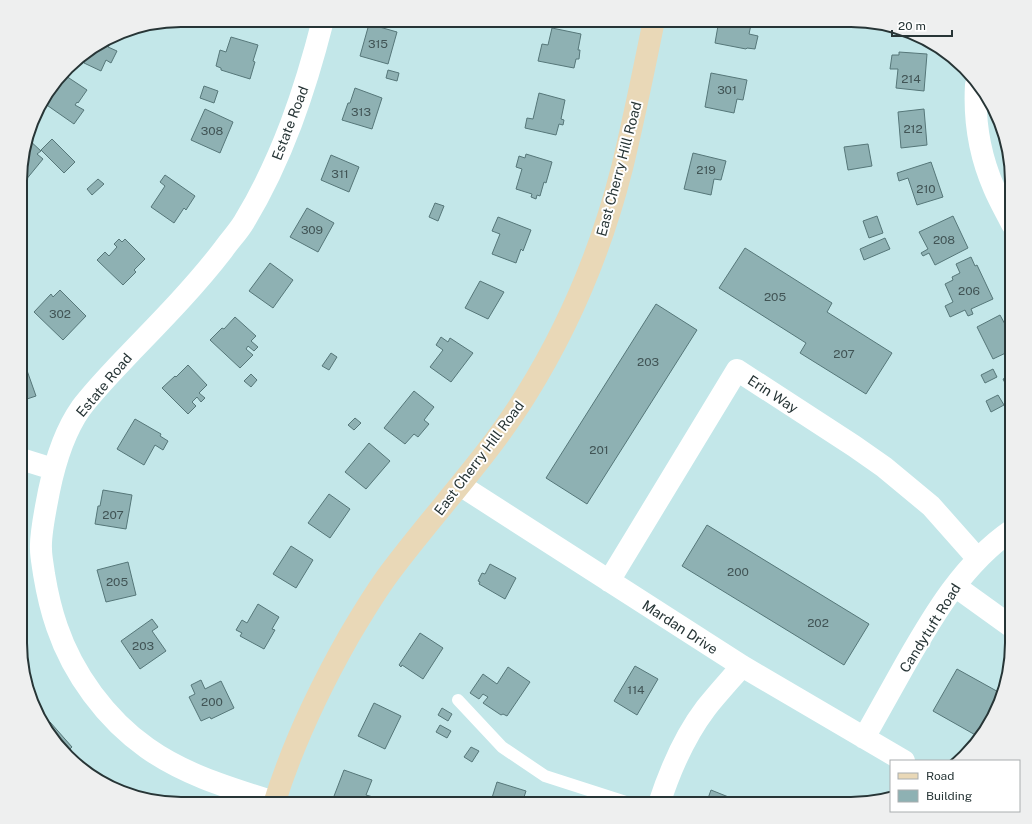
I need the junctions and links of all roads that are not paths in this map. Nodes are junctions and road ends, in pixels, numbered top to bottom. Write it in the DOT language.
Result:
graph roads {
  1 [pos="321,27"];
  2 [pos="652,27"];
  3 [pos="976,91"];
  4 [pos="1005,210"];
  5 [pos="27,461"];
  6 [pos="53,469"];
  7 [pos="460,485"];
  8 [pos="1005,536"];
  9 [pos="978,559"];
  10 [pos="608,581"];
  11 [pos="955,586"];
  12 [pos="1005,622"];
  13 [pos="742,666"];
  14 [pos="458,700"];
  15 [pos="864,738"];
  16 [pos="902,760"];
  17 [pos="257,797"];
  18 [pos="276,797"];
  19 [pos="610,797"];
  20 [pos="661,797"];
  1 -- 6 [label="street, Estate Road"];
  2 -- 7 [label="main road, East Cherry Hill Road"];
  3 -- 4 [label="street"];
  5 -- 6 [label="street"];
  6 -- 17 [label="street, Estate Road"];
  7 -- 10 [label="street, Mardan Drive"];
  7 -- 18 [label="main road, East Cherry Hill Road"];
  8 -- 9 [label="street, Candytuft Road"];
  9 -- 10 [label="street, Erin Way"];
  9 -- 11 [label="street, Candytuft Road"];
  10 -- 13 [label="street, Mardan Drive"];
  11 -- 12 [label="street"];
  11 -- 15 [label="street, Candytuft Road"];
  13 -- 15 [label="street, Mardan Drive"];
  13 -- 20 [label="street"];
  14 -- 19 [label="lane"];
  15 -- 16 [label="street, Mardan Drive"];
}
